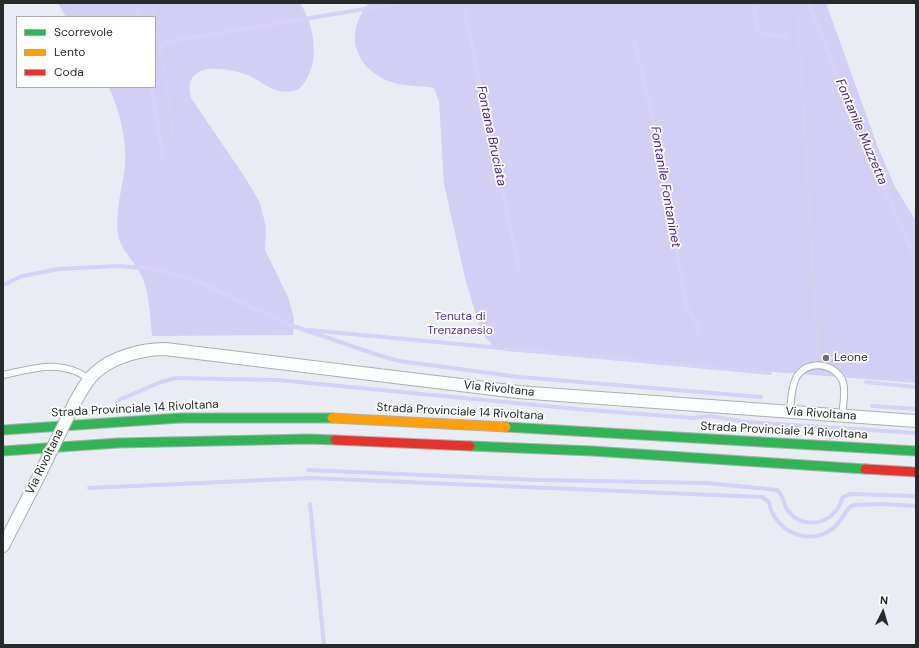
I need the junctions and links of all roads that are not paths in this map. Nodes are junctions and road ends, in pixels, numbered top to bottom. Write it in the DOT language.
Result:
graph roads {
  1 [pos="3,375"];
  2 [pos="90,379"];
  3 [pos="790,412"];
  4 [pos="842,416"];
  5 [pos="916,421"];
  6 [pos="3,430"];
  7 [pos="3,450"];
  8 [pos="592,451"];
  9 [pos="916,451"];
  10 [pos="396,452"];
  11 [pos="60,459"];
  12 [pos="37,461"];
  13 [pos="916,472"];
  14 [pos="3,546"];
  1 -- 2 [label="lane"];
  2 -- 3 [label="street, Via Rivoltana"];
  2 -- 14 [label="street, Via Rivoltana, bridge"];
  3 -- 4 [label="street, Via Rivoltana"];
  3 -- 4 [label="lane"];
  4 -- 5 [label="street, Via Rivoltana"];
  6 -- 9 [label="highway, Strada Provinciale 14 Rivoltana"];
  7 -- 8 [label="highway"];
  8 -- 10 [label="highway"];
  8 -- 13 [label="highway"];
  11 -- 12 [label="highway"];
}
